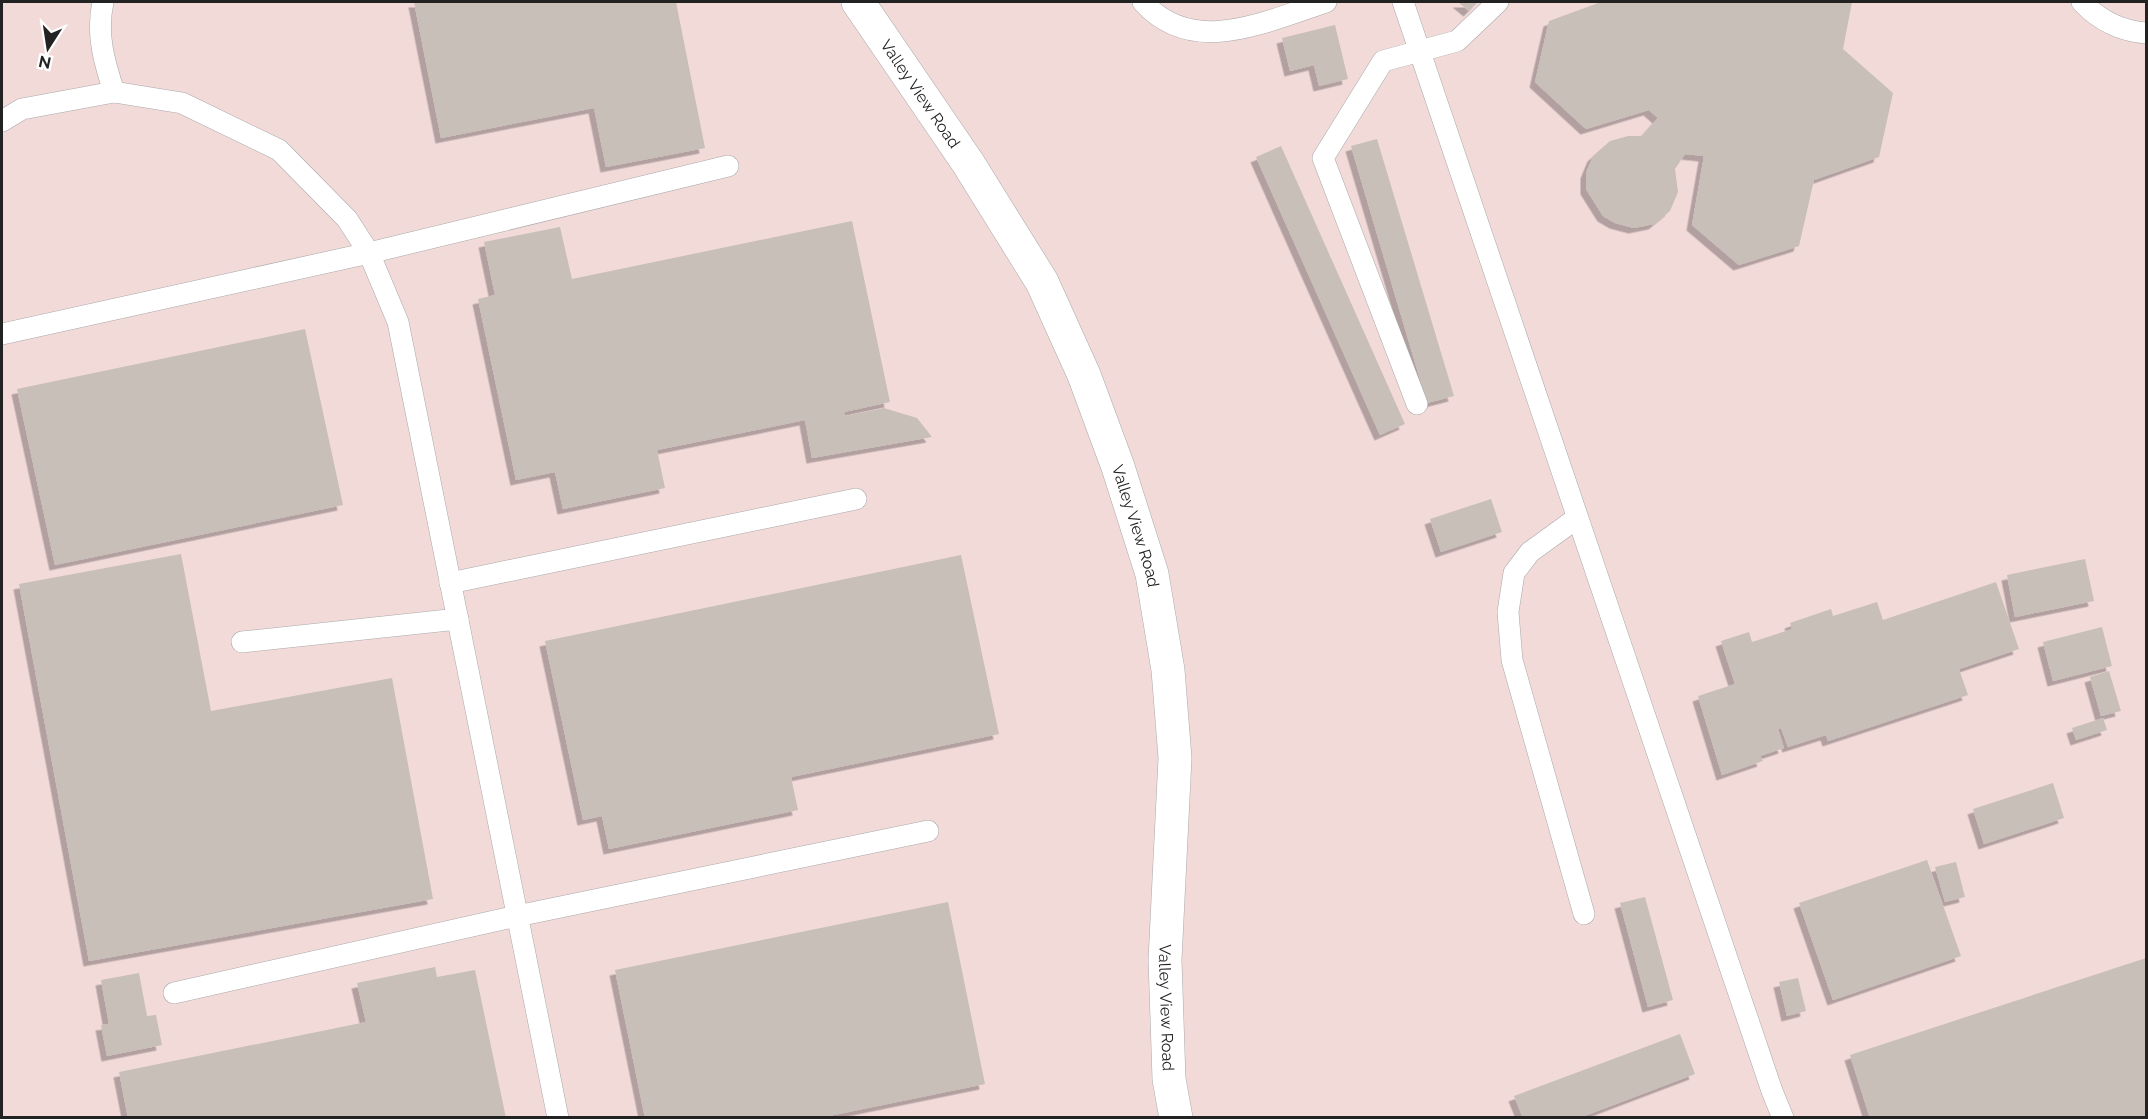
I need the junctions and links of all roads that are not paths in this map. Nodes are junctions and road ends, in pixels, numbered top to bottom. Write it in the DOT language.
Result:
graph roads {
  1 [pos="103,2"];
  2 [pos="858,2"];
  3 [pos="1143,2"];
  4 [pos="1326,2"];
  5 [pos="1403,2"];
  6 [pos="1498,2"];
  7 [pos="2082,2"];
  8 [pos="2146,33"];
  9 [pos="1420,51"];
  10 [pos="114,92"];
  11 [pos="2,121"];
  12 [pos="728,166"];
  13 [pos="369,253"];
  14 [pos="2,334"];
  15 [pos="1417,404"];
  16 [pos="856,499"];
  17 [pos="1577,518"];
  18 [pos="450,583"];
  19 [pos="458,620"];
  20 [pos="242,642"];
  21 [pos="928,831"];
  22 [pos="1584,914"];
  23 [pos="517,916"];
  24 [pos="174,993"];
  25 [pos="558,1118"];
  26 [pos="1176,1118"];
  27 [pos="1783,1118"];
  1 -- 10 [label="lane"];
  2 -- 26 [label="street, Valley View Road"];
  3 -- 4 [label="lane"];
  5 -- 9 [label="lane"];
  6 -- 9 [label="lane"];
  7 -- 8 [label="lane"];
  9 -- 15 [label="lane"];
  9 -- 17 [label="lane"];
  10 -- 11 [label="lane"];
  10 -- 13 [label="lane"];
  12 -- 13 [label="lane"];
  13 -- 14 [label="lane"];
  13 -- 18 [label="lane"];
  16 -- 18 [label="lane"];
  17 -- 22 [label="lane"];
  17 -- 27 [label="lane"];
  18 -- 19 [label="lane"];
  19 -- 20 [label="lane"];
  19 -- 23 [label="lane"];
  21 -- 23 [label="lane"];
  23 -- 24 [label="lane"];
  23 -- 25 [label="lane"];
}
